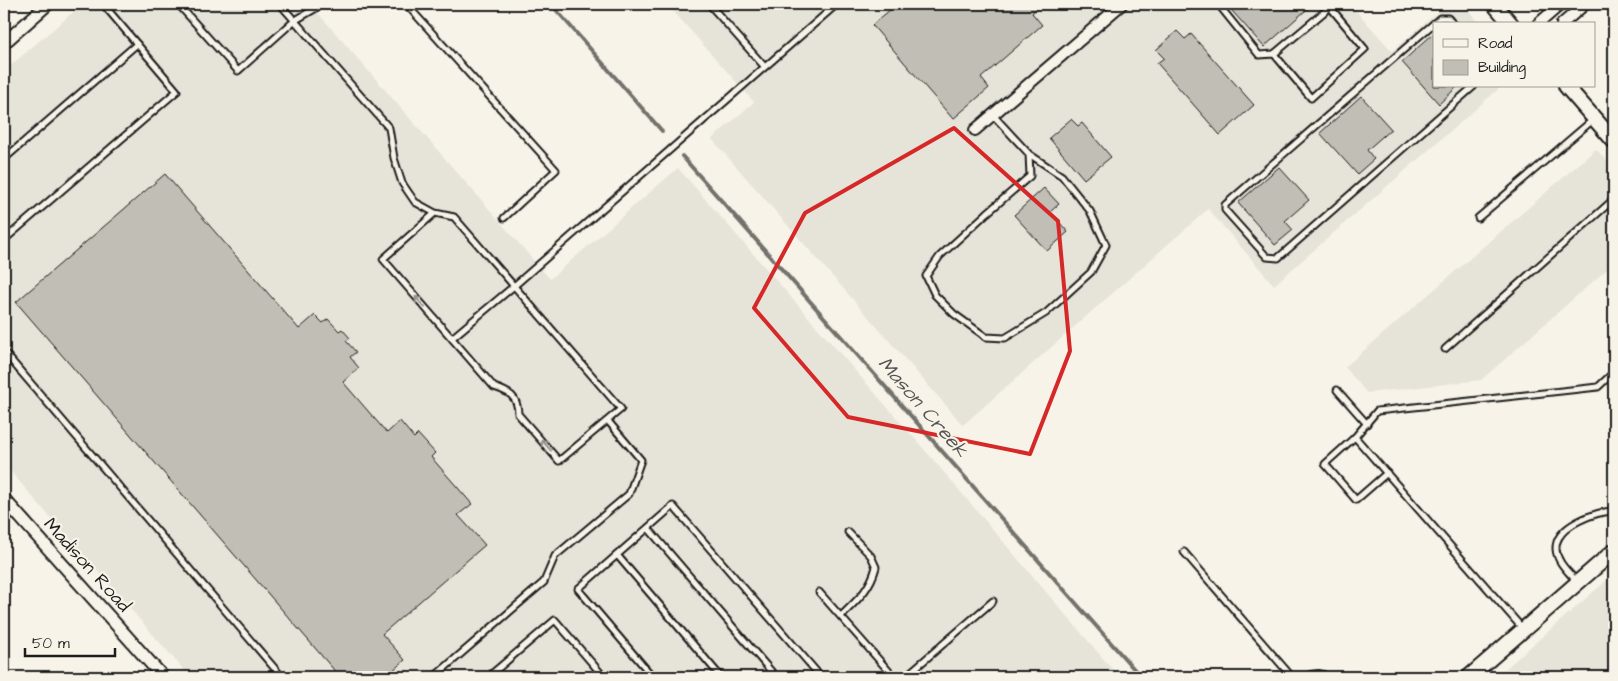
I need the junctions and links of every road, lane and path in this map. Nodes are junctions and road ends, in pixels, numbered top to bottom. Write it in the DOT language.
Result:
graph roads {
  1 [pos="48,4"];
  2 [pos="103,4"];
  3 [pos="178,4"];
  4 [pos="280,4"];
  5 [pos="323,4"];
  6 [pos="406,4"];
  7 [pos="709,4"];
  8 [pos="837,4"];
  9 [pos="1122,4"];
  10 [pos="1218,4"];
  11 [pos="1494,4"];
  12 [pos="1561,4"];
  13 [pos="1585,4"];
  14 [pos="1330,6"];
  15 [pos="294,20"];
  16 [pos="1435,22"];
  17 [pos="1451,22"];
  18 [pos="1509,22"];
  19 [pos="1540,22"];
  20 [pos="1564,22"];
  21 [pos="1433,24"];
  22 [pos="4,43"];
  23 [pos="137,44"];
  24 [pos="1274,54"];
  25 [pos="764,66"];
  26 [pos="1472,88"];
  27 [pos="1568,88"];
  28 [pos="993,114"];
  29 [pos="1594,118"];
  30 [pos="975,130"];
  31 [pos="1614,141"];
  32 [pos="1029,154"];
  33 [pos="4,159"];
  34 [pos="1614,199"];
  35 [pos="435,213"];
  36 [pos="504,218"];
  37 [pos="1478,218"];
  38 [pos="4,240"];
  39 [pos="514,286"];
  40 [pos="452,338"];
  41 [pos="1445,349"];
  42 [pos="4,352"];
  43 [pos="1614,372"];
  44 [pos="1337,390"];
  45 [pos="608,421"];
  46 [pos="1367,424"];
  47 [pos="1355,437"];
  48 [pos="1387,473"];
  49 [pos="4,499"];
  50 [pos="1614,511"];
  51 [pos="648,528"];
  52 [pos="848,532"];
  53 [pos="1614,551"];
  54 [pos="1184,552"];
  55 [pos="617,556"];
  56 [pos="1578,582"];
  57 [pos="819,592"];
  58 [pos="993,601"];
  59 [pos="841,616"];
  60 [pos="1523,629"];
  61 [pos="163,677"];
  62 [pos="282,677"];
  63 [pos="434,677"];
  64 [pos="488,677"];
  65 [pos="604,677"];
  66 [pos="653,677"];
  67 [pos="721,677"];
  68 [pos="776,677"];
  69 [pos="821,677"];
  70 [pos="894,677"];
  71 [pos="905,677"];
  72 [pos="1292,677"];
  73 [pos="1310,677"];
  74 [pos="1323,677"];
  75 [pos="1469,677"];
  1 -- 22 [label="street"];
  2 -- 23 [label="lane"];
  3 -- 15 [label="lane"];
  4 -- 15 [label="lane"];
  5 -- 15 [label="lane"];
  6 -- 36 [label="lane"];
  7 -- 25 [label="lane"];
  8 -- 25 [label="lane"];
  9 -- 28 [label="street"];
  10 -- 24 [label="lane"];
  11 -- 18 [label="main road"];
  12 -- 19 [label="street"];
  13 -- 20 [label="street"];
  14 -- 24 [label="lane"];
  14 -- 24 [label="lane"];
  15 -- 35 [label="lane"];
  16 -- 17 [label="lane"];
  21 -- 26 [label="lane"];
  23 -- 33 [label="lane"];
  23 -- 38 [label="lane"];
  25 -- 39 [label="lane"];
  27 -- 29 [label="main road"];
  28 -- 30 [label="street"];
  28 -- 32 [label="lane"];
  29 -- 31 [label="main road"];
  29 -- 37 [label="lane"];
  32 -- 32 [label="lane"];
  34 -- 41 [label="lane"];
  35 -- 39 [label="lane"];
  40 -- 35 [label="lane, one-way"];
  39 -- 40 [label="lane"];
  39 -- 45 [label="lane"];
  45 -- 40 [label="lane, one-way"];
  42 -- 62 [label="lane"];
  43 -- 46 [label="lane"];
  44 -- 46 [label="lane"];
  45 -- 63 [label="lane"];
  46 -- 47 [label="lane"];
  47 -- 48 [label="lane"];
  47 -- 48 [label="lane"];
  48 -- 60 [label="lane"];
  49 -- 61 [label="street, Madison Road"];
  50 -- 56 [label="lane"];
  51 -- 55 [label="lane"];
  51 -- 68 [label="lane"];
  51 -- 69 [label="lane"];
  52 -- 59 [label="lane"];
  53 -- 56 [label="main road"];
  54 -- 72 [label="lane"];
  55 -- 66 [label="lane"];
  55 -- 67 [label="lane"];
  56 -- 60 [label="main road"];
  57 -- 59 [label="lane"];
  58 -- 71 [label="lane"];
  59 -- 70 [label="lane"];
  60 -- 75 [label="main road"];
  64 -- 65 [label="lane"];
  73 -- 74 [label="street"];
}
